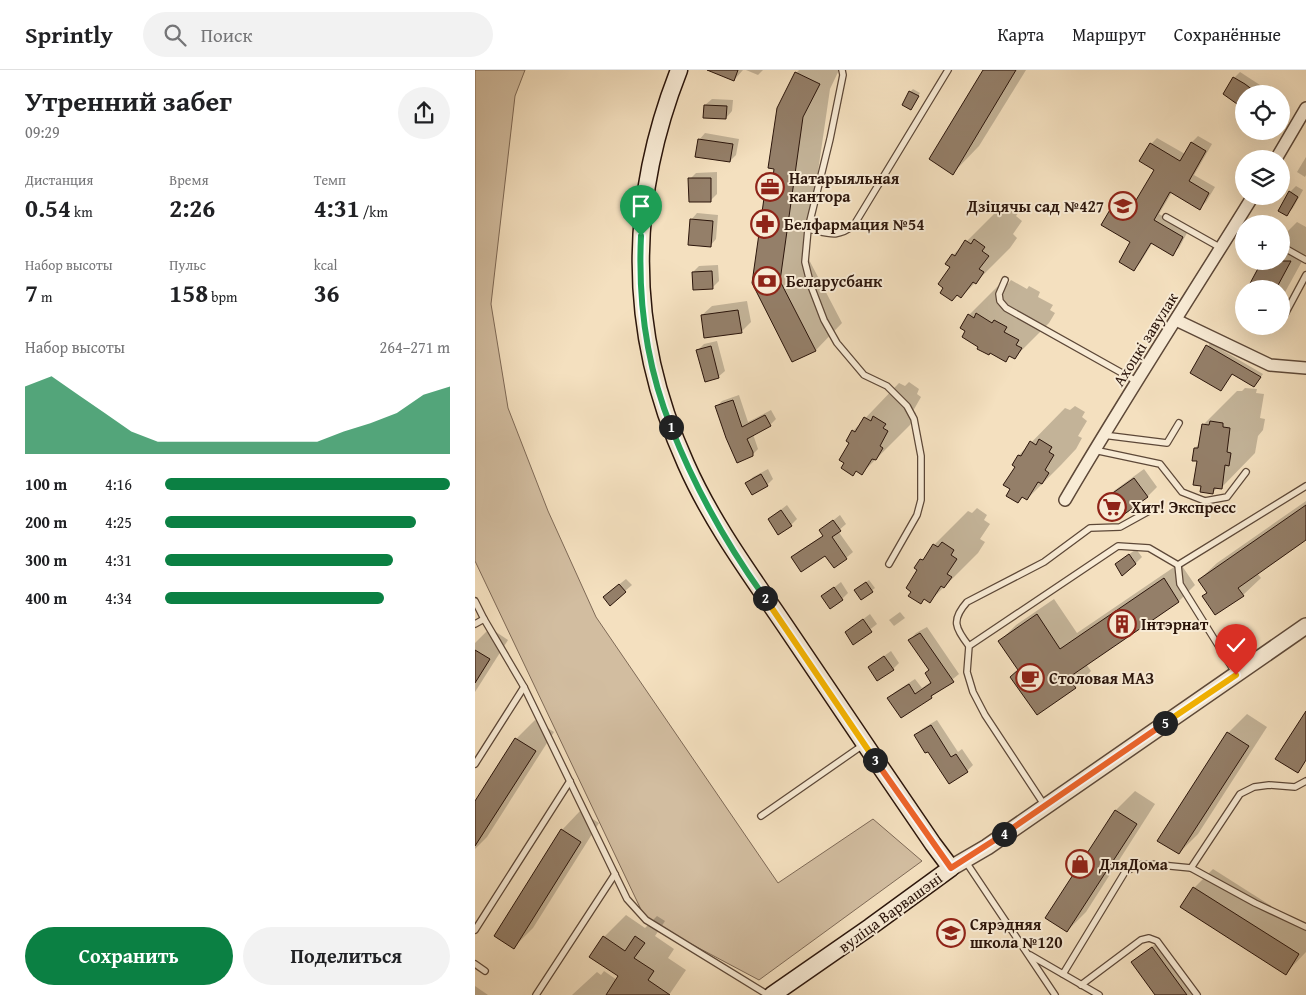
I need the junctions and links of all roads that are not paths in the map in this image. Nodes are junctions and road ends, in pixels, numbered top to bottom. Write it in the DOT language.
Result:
graph roads {
  1 [pos="679,70"];
  2 [pos="842,70"];
  3 [pos="948,70"];
  4 [pos="1306,108"];
  5 [pos="1281,150"];
  6 [pos="1166,217"];
  7 [pos="808,229"];
  8 [pos="1235,230"];
  9 [pos="1221,248"];
  10 [pos="1290,251"];
  11 [pos="1306,260"];
  12 [pos="1306,276"];
  13 [pos="1005,280"];
  14 [pos="1290,305"];
  15 [pos="1176,320"];
  16 [pos="1306,368"];
  17 [pos="1138,382"];
  18 [pos="1179,423"];
  19 [pos="1103,435"];
  20 [pos="1094,450"];
  21 [pos="1246,472"];
  22 [pos="1306,486"];
  23 [pos="1065,500"];
  24 [pos="1149,511"];
  25 [pos="889,564"];
  26 [pos="1178,565"];
  27 [pos="475,601"];
  28 [pos="483,618"];
  29 [pos="475,624"];
  30 [pos="1306,626"];
  31 [pos="969,646"];
  32 [pos="1236,675"];
  33 [pos="524,687"];
  34 [pos="865,744"];
  35 [pos="475,764"];
  36 [pos="570,781"];
  37 [pos="1306,781"];
  38 [pos="1045,806"];
  39 [pos="761,816"];
  40 [pos="958,864"];
  41 [pos="1191,868"];
  42 [pos="615,874"];
  43 [pos="1306,928"];
  44 [pos="475,930"];
  45 [pos="1029,954"];
  46 [pos="475,964"];
  47 [pos="485,971"];
  48 [pos="1063,974"];
  49 [pos="1081,984"];
  50 [pos="536,995"];
  51 [pos="770,995"];
  52 [pos="1055,995"];
  53 [pos="1099,995"];
  54 [pos="1197,995"];
  1 -- 34 [label="main road"];
  2 -- 7 [label="lane"];
  3 -- 7 [label="lane"];
  4 -- 5 [label="street"];
  6 -- 9 [label="lane"];
  7 -- 25 [label="lane"];
  8 -- 9 [label="street, Ахоцкі завулак"];
  9 -- 15 [label="street, Ахоцкі завулак"];
  10 -- 11 [label="lane"];
  12 -- 14 [label="lane"];
  13 -- 17 [label="lane"];
  15 -- 16 [label="street"];
  15 -- 17 [label="street, Ахоцкі завулак"];
  17 -- 19 [label="street, Ахоцкі завулак"];
  18 -- 19 [label="lane"];
  19 -- 20 [label="street, Ахоцкі завулак"];
  20 -- 21 [label="lane"];
  20 -- 23 [label="street, Ахоцкі завулак"];
  22 -- 26 [label="lane"];
  24 -- 31 [label="lane"];
  26 -- 31 [label="lane"];
  26 -- 32 [label="lane"];
  27 -- 28 [label="lane"];
  28 -- 29 [label="lane"];
  28 -- 33 [label="lane"];
  30 -- 32 [label="street, вуліца Варвашэні"];
  31 -- 38 [label="lane"];
  32 -- 38 [label="street, вуліца Варвашэні"];
  33 -- 35 [label="lane"];
  33 -- 36 [label="lane"];
  34 -- 39 [label="lane"];
  34 -- 40 [label="main road"];
  36 -- 42 [label="lane"];
  36 -- 44 [label="lane"];
  37 -- 41 [label="lane"];
  38 -- 40 [label="street, вуліца Варвашэні"];
  40 -- 45 [label="lane"];
  40 -- 51 [label="main road, вуліца Варвашэні"];
  41 -- 43 [label="lane"];
  41 -- 48 [label="lane"];
  42 -- 50 [label="lane"];
  42 -- 51 [label="lane"];
  45 -- 48 [label="lane"];
  45 -- 52 [label="lane"];
  46 -- 47 [label="lane"];
  48 -- 49 [label="lane"];
  49 -- 53 [label="lane"];
  49 -- 54 [label="lane"];
}
